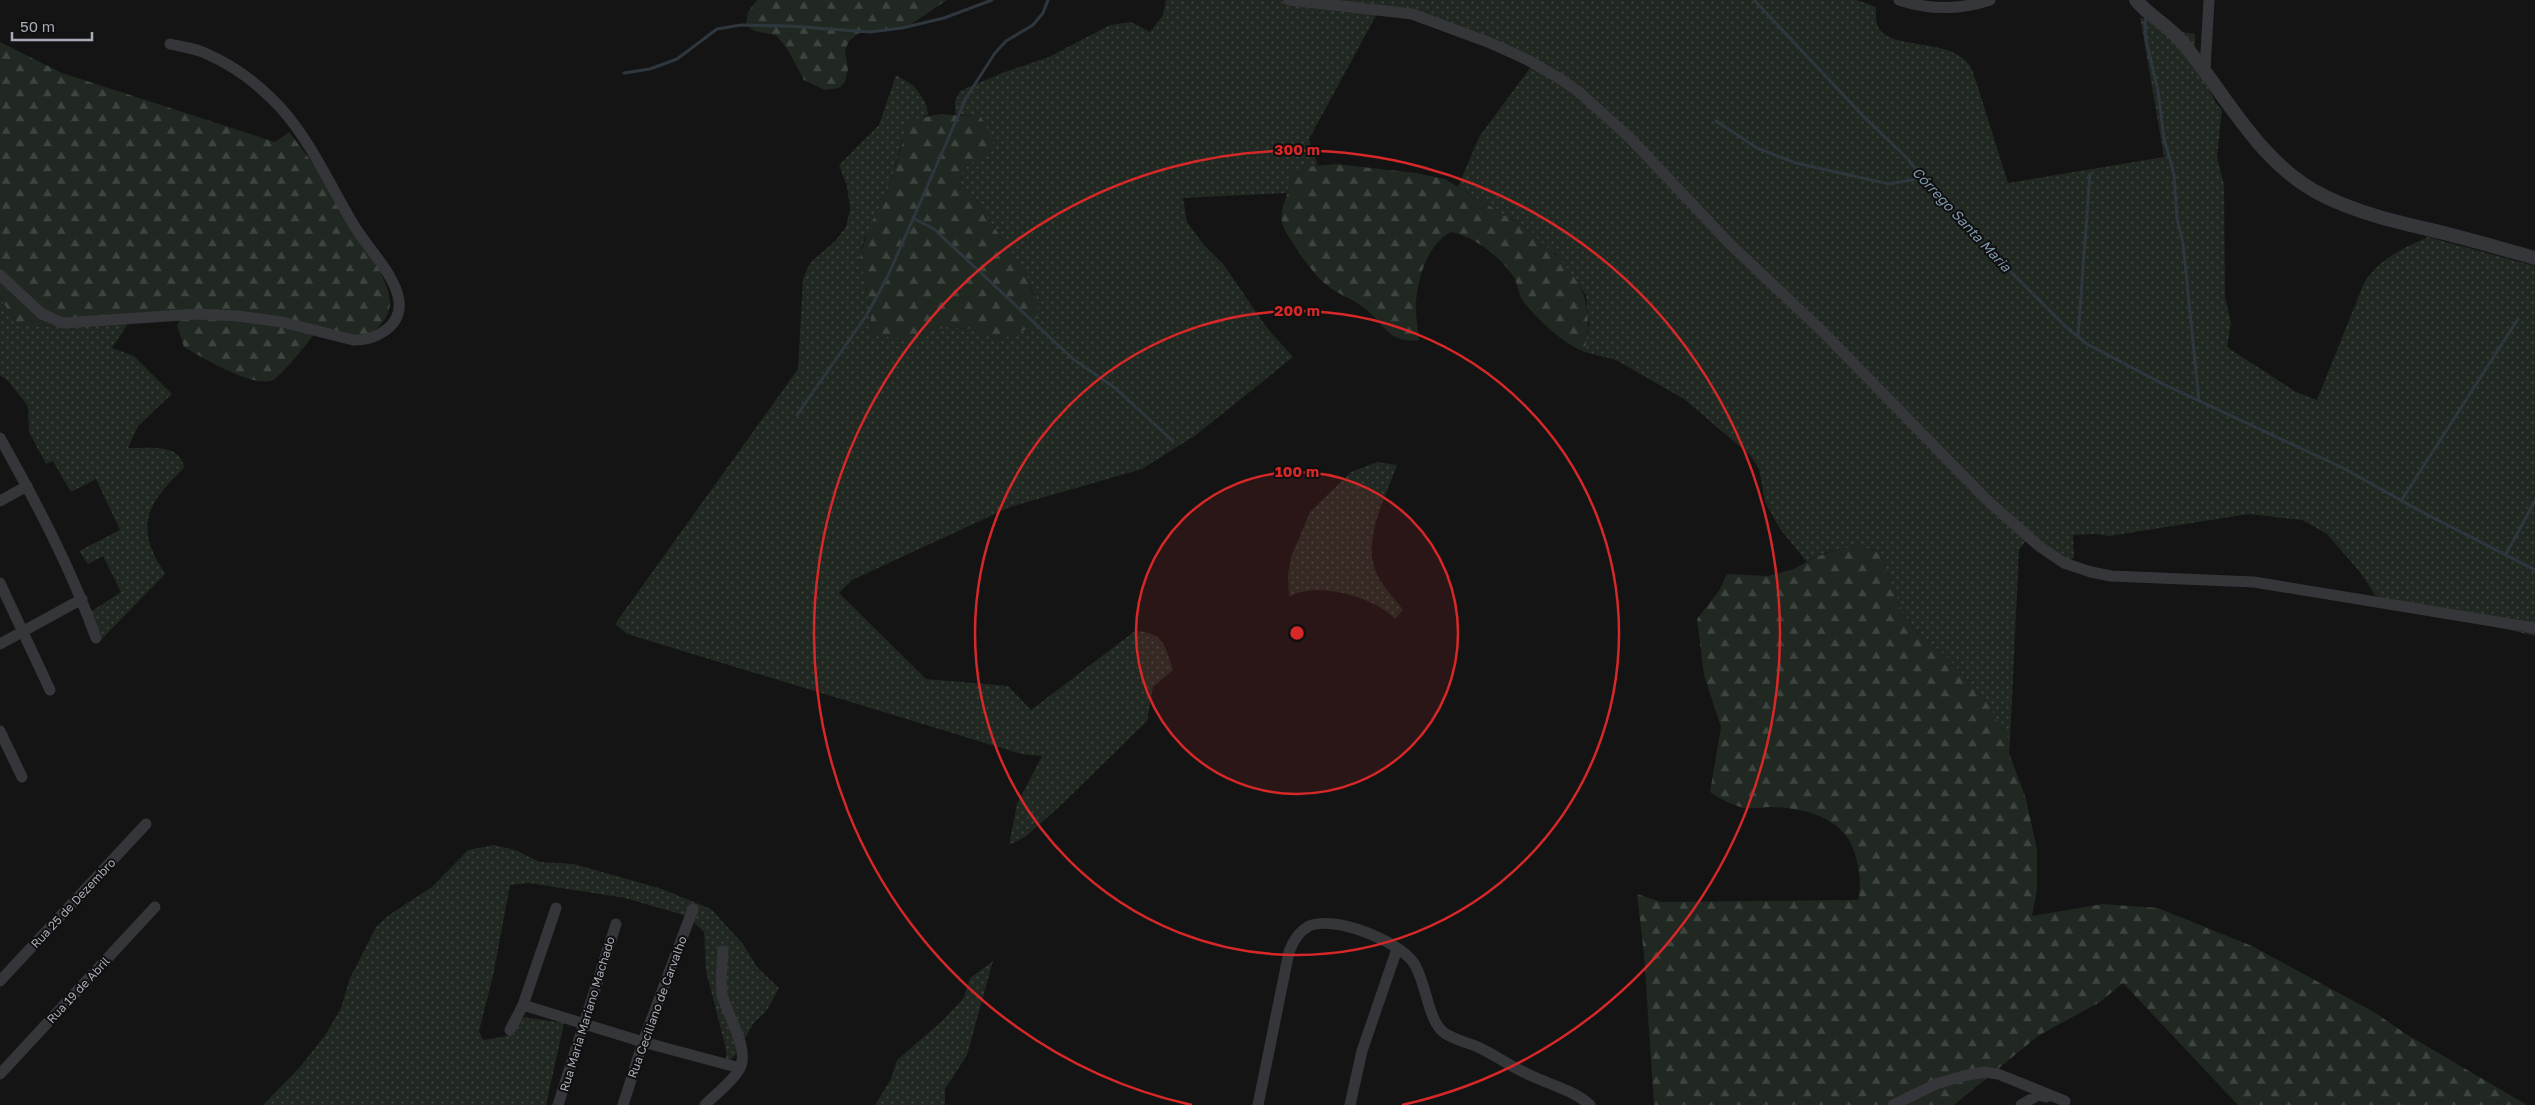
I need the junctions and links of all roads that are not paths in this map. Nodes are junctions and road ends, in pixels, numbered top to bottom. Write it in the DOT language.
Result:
graph roads {
  1 [pos="1289,0"];
  2 [pos="1899,0"];
  3 [pos="1990,0"];
  4 [pos="2209,0"];
  5 [pos="2139,4"];
  6 [pos="170,44"];
  7 [pos="2205,70"];
  8 [pos="2535,258"];
  9 [pos="0,275"];
  10 [pos="0,438"];
  11 [pos="27,486"];
  12 [pos="0,500"];
  13 [pos="0,583"];
  14 [pos="82,599"];
  15 [pos="2535,628"];
  16 [pos="23,631"];
  17 [pos="96,638"];
  18 [pos="0,644"];
  19 [pos="50,690"];
  20 [pos="1,733"];
  21 [pos="22,777"];
  22 [pos="146,824"];
  23 [pos="155,907"];
  24 [pos="556,908"];
  25 [pos="693,908"];
  26 [pos="616,924"];
  27 [pos="1397,948"];
  28 [pos="723,951"];
  29 [pos="0,981"];
  30 [pos="523,1005"];
  31 [pos="583,1022"];
  32 [pos="510,1030"];
  33 [pos="643,1042"];
  34 [pos="740,1068"];
  35 [pos="0,1074"];
  36 [pos="2067,1103"];
  37 [pos="558,1105"];
  38 [pos="623,1105"];
  39 [pos="705,1105"];
  40 [pos="1258,1105"];
  41 [pos="1350,1105"];
  42 [pos="1590,1105"];
  43 [pos="1893,1105"];
  44 [pos="2021,1105"];
  1 -- 15 [label="street"];
  2 -- 3 [label="street"];
  4 -- 7 [label="street"];
  5 -- 7 [label="street"];
  6 -- 9 [label="street"];
  7 -- 8 [label="street"];
  10 -- 11 [label="street"];
  11 -- 12 [label="street"];
  11 -- 14 [label="street"];
  13 -- 16 [label="street"];
  14 -- 16 [label="street"];
  14 -- 17 [label="street"];
  16 -- 18 [label="street"];
  16 -- 19 [label="street"];
  20 -- 21 [label="street"];
  22 -- 29 [label="street, Rua 25 de Dezembro"];
  23 -- 35 [label="street, Rua 19 de Abril"];
  24 -- 30 [label="street"];
  25 -- 33 [label="street, Rua Ceciliano de Carvalho"];
  26 -- 31 [label="street, Rua Maria Mariano Machado"];
  27 -- 40 [label="street"];
  27 -- 41 [label="street"];
  27 -- 42 [label="street"];
  28 -- 34 [label="street"];
  30 -- 31 [label="street"];
  30 -- 32 [label="street"];
  31 -- 33 [label="street"];
  31 -- 37 [label="street, Rua Maria Mariano Machado"];
  33 -- 34 [label="street"];
  33 -- 38 [label="street, Rua Ceciliano de Carvalho"];
  34 -- 39 [label="street"];
  36 -- 43 [label="street"];
  36 -- 44 [label="street"];
}
